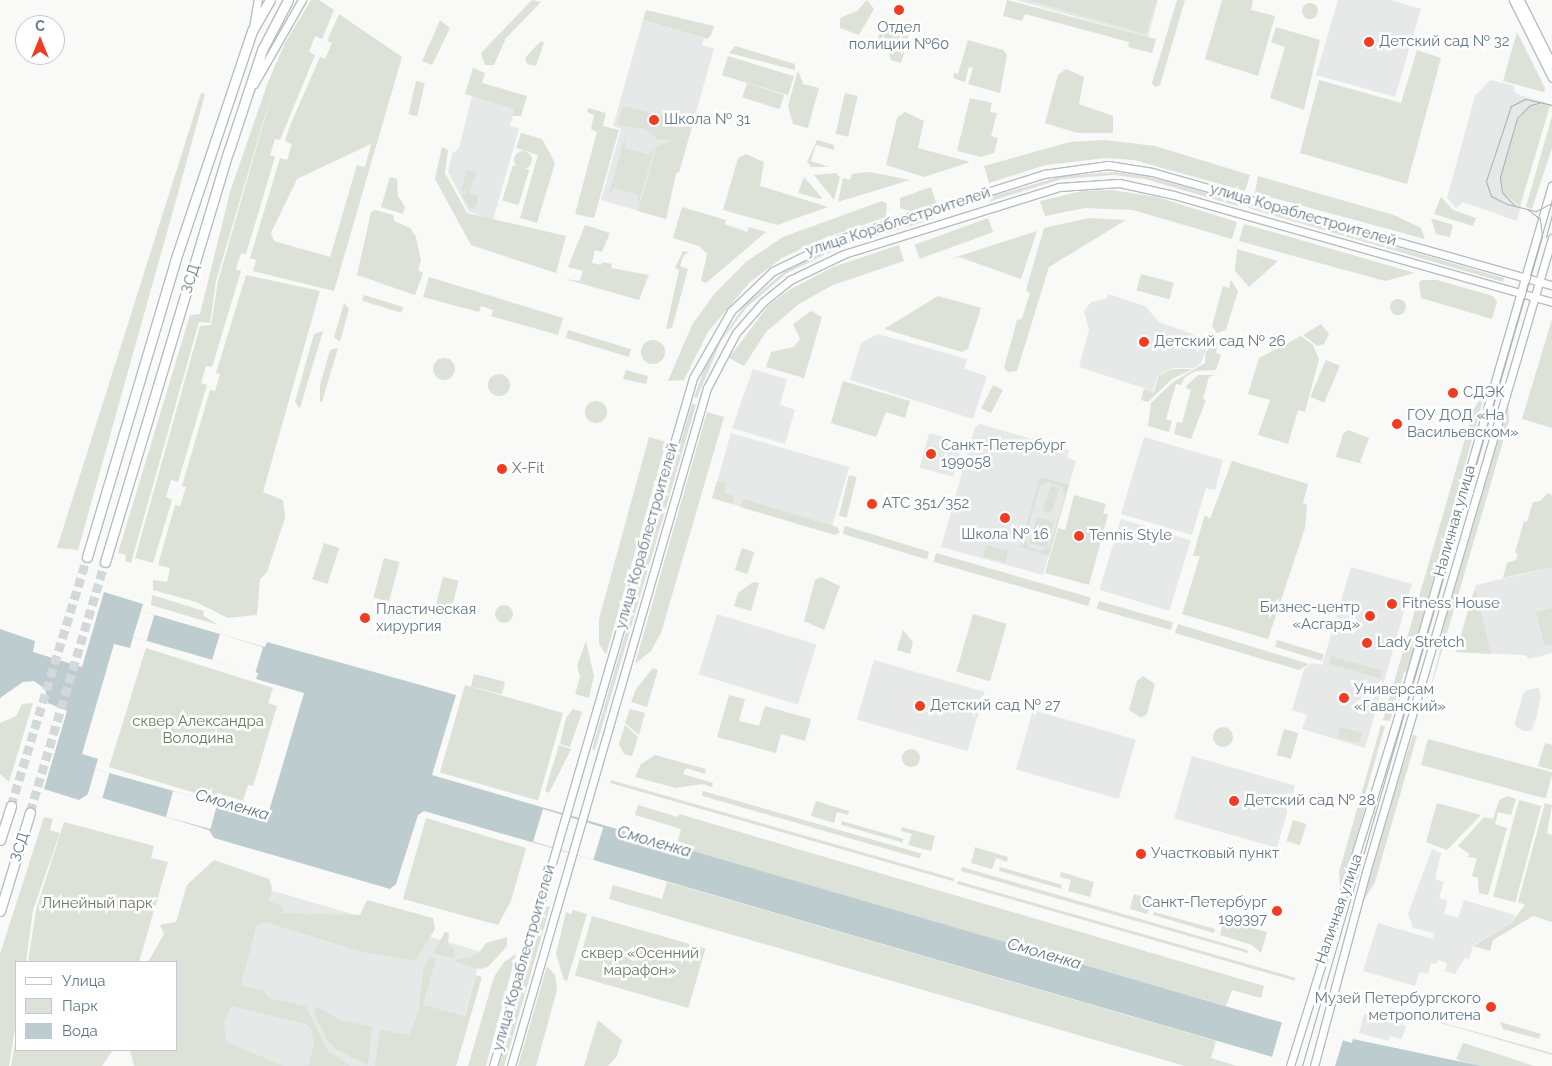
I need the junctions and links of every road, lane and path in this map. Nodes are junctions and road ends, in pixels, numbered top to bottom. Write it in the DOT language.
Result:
graph roads {
  1 [pos="258,0"];
  2 [pos="270,0"];
  3 [pos="288,0"];
  4 [pos="302,0"];
  5 [pos="1513,0"];
  6 [pos="1520,0"];
  7 [pos="252,31"];
  8 [pos="1552,64"];
  9 [pos="1552,78"];
  10 [pos="247,95"];
  11 [pos="1552,185"];
  12 [pos="935,209"];
  13 [pos="940,225"];
  14 [pos="1552,238"];
  15 [pos="839,239"];
  16 [pos="844,254"];
  17 [pos="1524,278"];
  18 [pos="1539,281"];
  19 [pos="1552,285"];
  20 [pos="1520,293"];
  21 [pos="1534,297"];
  22 [pos="1552,302"];
  23 [pos="87,557"];
  24 [pos="105,562"];
  25 [pos="11,806"];
  26 [pos="30,812"];
  27 [pos="0,840"];
  28 [pos="0,911"];
  29 [pos="1291,1064"];
  30 [pos="493,1066"];
  31 [pos="511,1066"];
  32 [pos="1314,1066"];
  1 -- 7 [label="main road"];
  2 -- 7 [label="highway, ЗСД"];
  3 -- 10 [label="highway, ЗСД"];
  4 -- 10 [label="main road"];
  5 -- 9 [label="main road"];
  6 -- 8 [label="main road"];
  7 -- 23 [label="highway, ЗСД"];
  10 -- 24 [label="highway, ЗСД"];
  11 -- 17 [label="main road, Наличная улица"];
  12 -- 13 [label="main road"];
  12 -- 15 [label="main road, улица Кораблестроителей"];
  12 -- 17 [label="main road, улица Кораблестроителей"];
  13 -- 16 [label="main road, улица Кораблестроителей"];
  13 -- 20 [label="main road, улица Кораблестроителей"];
  14 -- 18 [label="main road, Наличная улица"];
  15 -- 16 [label="main road"];
  15 -- 30 [label="main road, улица Кораблестроителей"];
  16 -- 31 [label="main road, улица Кораблестроителей"];
  17 -- 18 [label="main road, улица Кораблестроителей"];
  17 -- 20 [label="main road, Наличная улица"];
  18 -- 19 [label="main road, улица Кораблестроителей"];
  18 -- 21 [label="main road, Наличная улица"];
  20 -- 21 [label="main road, улица Кораблестроителей"];
  20 -- 29 [label="main road, Наличная улица"];
  21 -- 22 [label="main road, улица Кораблестроителей"];
  21 -- 32 [label="main road, Наличная улица"];
  25 -- 27 [label="highway, ЗСД"];
  26 -- 28 [label="highway, ЗСД"];
}
